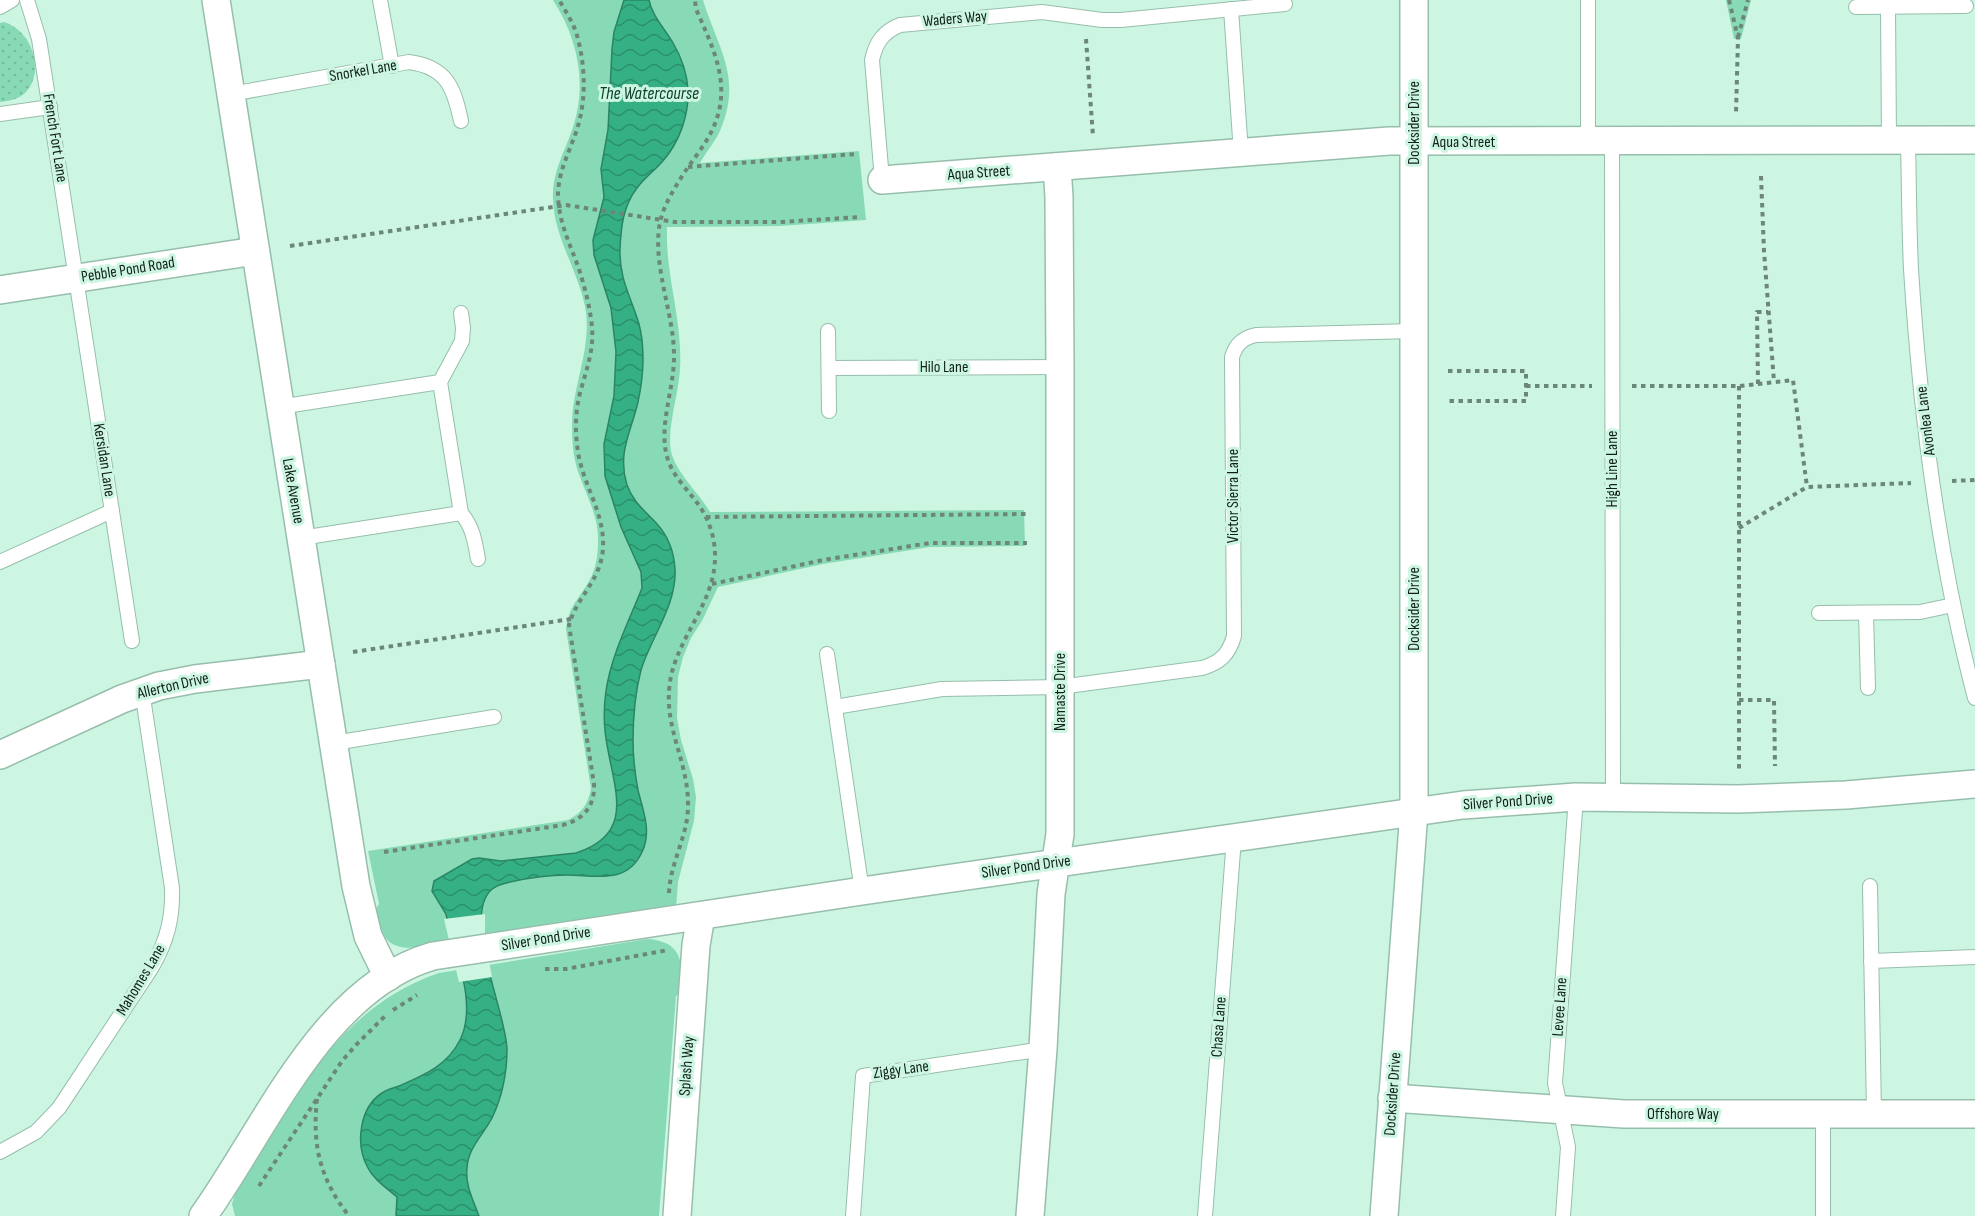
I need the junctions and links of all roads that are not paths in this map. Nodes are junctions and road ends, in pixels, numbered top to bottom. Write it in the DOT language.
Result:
graph roads {
  1 [pos="12,0"];
  2 [pos="27,0"];
  3 [pos="216,0"];
  4 [pos="380,0"];
  5 [pos="1414,0"];
  6 [pos="1588,0"];
  7 [pos="1285,4"];
  8 [pos="1966,6"];
  9 [pos="0,7"];
  10 [pos="1856,7"];
  11 [pos="1888,7"];
  12 [pos="1231,9"];
  13 [pos="392,66"];
  14 [pos="231,94"];
  15 [pos="50,107"];
  16 [pos="0,114"];
  17 [pos="461,122"];
  18 [pos="1975,140"];
  19 [pos="1414,141"];
  20 [pos="1600,141"];
  21 [pos="1899,141"];
  22 [pos="1241,153"];
  23 [pos="1057,167"];
  24 [pos="882,180"];
  25 [pos="255,251"];
  26 [pos="76,278"];
  27 [pos="0,290"];
  28 [pos="461,314"];
  29 [pos="828,331"];
  30 [pos="1414,331"];
  31 [pos="1060,367"];
  32 [pos="829,368"];
  33 [pos="440,382"];
  34 [pos="279,407"];
  35 [pos="829,411"];
  36 [pos="112,511"];
  37 [pos="461,513"];
  38 [pos="301,538"];
  39 [pos="478,559"];
  40 [pos="0,562"];
  41 [pos="1953,605"];
  42 [pos="1866,613"];
  43 [pos="1819,614"];
  44 [pos="132,641"];
  45 [pos="827,654"];
  46 [pos="321,663"];
  47 [pos="1060,687"];
  48 [pos="1868,688"];
  49 [pos="142,691"];
  50 [pos="1975,698"];
  51 [pos="835,707"];
  52 [pos="494,717"];
  53 [pos="334,743"];
  54 [pos="0,756"];
  55 [pos="1975,784"];
  56 [pos="1576,797"];
  57 [pos="1612,797"];
  58 [pos="1414,811"];
  59 [pos="1233,838"];
  60 [pos="1056,863"];
  61 [pos="1870,886"];
  62 [pos="862,891"];
  63 [pos="701,916"];
  64 [pos="1975,957"];
  65 [pos="1871,961"];
  66 [pos="388,977"];
  67 [pos="1043,1049"];
  68 [pos="1392,1098"];
  69 [pos="1560,1110"];
  70 [pos="1874,1114"];
  71 [pos="1975,1114"];
  72 [pos="1823,1115"];
  73 [pos="0,1152"];
  74 [pos="206,1215"];
  75 [pos="677,1216"];
  76 [pos="853,1216"];
  77 [pos="1030,1216"];
  78 [pos="1205,1216"];
  79 [pos="1384,1216"];
  80 [pos="1563,1216"];
  81 [pos="1823,1216"];
  1 -- 9 [label="lane"];
  2 -- 15 [label="lane, French Fort Lane"];
  3 -- 14 [label="street, Lake Avenue"];
  4 -- 13 [label="lane"];
  5 -- 19 [label="street, Docksider Drive"];
  6 -- 20 [label="lane, High Line Lane"];
  7 -- 12 [label="lane, Waders Way"];
  8 -- 11 [label="lane"];
  10 -- 11 [label="lane"];
  11 -- 21 [label="lane, Avonlea Lane"];
  12 -- 22 [label="lane"];
  12 -- 24 [label="lane, Waders Way"];
  13 -- 14 [label="lane, Snorkel Lane"];
  13 -- 17 [label="lane, Snorkel Lane"];
  14 -- 25 [label="street, Lake Avenue"];
  15 -- 16 [label="lane"];
  15 -- 26 [label="lane, French Fort Lane"];
  18 -- 21 [label="street, Aqua Street"];
  19 -- 20 [label="street, Aqua Street"];
  19 -- 22 [label="street, Aqua Street"];
  19 -- 30 [label="street, Docksider Drive"];
  20 -- 21 [label="street, Aqua Street"];
  20 -- 57 [label="lane, High Line Lane"];
  21 -- 41 [label="lane, Avonlea Lane"];
  22 -- 23 [label="street, Aqua Street"];
  23 -- 24 [label="street, Aqua Street"];
  23 -- 31 [label="street, Namaste Drive"];
  25 -- 26 [label="street, Pebble Pond Road"];
  25 -- 34 [label="street, Lake Avenue"];
  26 -- 27 [label="street, Pebble Pond Road"];
  26 -- 36 [label="lane, Kersidan Lane"];
  28 -- 33 [label="lane"];
  29 -- 32 [label="lane"];
  30 -- 47 [label="lane, Victor Sierra Lane"];
  30 -- 58 [label="street, Docksider Drive"];
  31 -- 32 [label="lane, Hilo Lane"];
  31 -- 47 [label="street, Namaste Drive"];
  32 -- 35 [label="lane"];
  33 -- 34 [label="lane"];
  33 -- 37 [label="lane"];
  34 -- 38 [label="street, Lake Avenue"];
  36 -- 40 [label="lane"];
  36 -- 44 [label="lane, Kersidan Lane"];
  37 -- 38 [label="lane"];
  37 -- 39 [label="lane"];
  38 -- 46 [label="street, Lake Avenue"];
  41 -- 42 [label="lane"];
  41 -- 50 [label="lane, Avonlea Lane"];
  42 -- 43 [label="lane"];
  42 -- 48 [label="lane"];
  45 -- 51 [label="lane"];
  46 -- 49 [label="street, Allerton Drive"];
  46 -- 53 [label="street, Lake Avenue"];
  47 -- 51 [label="lane"];
  47 -- 60 [label="street, Namaste Drive"];
  49 -- 54 [label="street, Allerton Drive"];
  49 -- 73 [label="lane, Mahomes Lane"];
  51 -- 62 [label="lane"];
  52 -- 53 [label="lane"];
  53 -- 66 [label="street, Lake Avenue"];
  55 -- 57 [label="street, Silver Pond Drive"];
  56 -- 57 [label="street, Silver Pond Drive"];
  56 -- 58 [label="street, Silver Pond Drive"];
  56 -- 69 [label="lane, Levee Lane"];
  58 -- 59 [label="street, Silver Pond Drive"];
  58 -- 68 [label="street, Docksider Drive"];
  59 -- 60 [label="street, Silver Pond Drive"];
  59 -- 78 [label="lane, Chasa Lane"];
  60 -- 62 [label="street, Silver Pond Drive"];
  60 -- 67 [label="street, Namaste Drive"];
  61 -- 65 [label="lane"];
  62 -- 63 [label="street, Silver Pond Drive"];
  63 -- 66 [label="street, Silver Pond Drive"];
  63 -- 75 [label="street, Splash Way"];
  64 -- 65 [label="lane"];
  65 -- 70 [label="lane"];
  66 -- 74 [label="street, Silver Pond Drive"];
  67 -- 76 [label="lane, Ziggy Lane"];
  67 -- 77 [label="street, Namaste Drive"];
  68 -- 69 [label="street, Offshore Way"];
  68 -- 79 [label="street, Docksider Drive"];
  69 -- 72 [label="street, Offshore Way"];
  69 -- 80 [label="lane, Levee Lane"];
  70 -- 71 [label="street, Offshore Way"];
  70 -- 72 [label="street, Offshore Way"];
  72 -- 81 [label="lane"];
}
